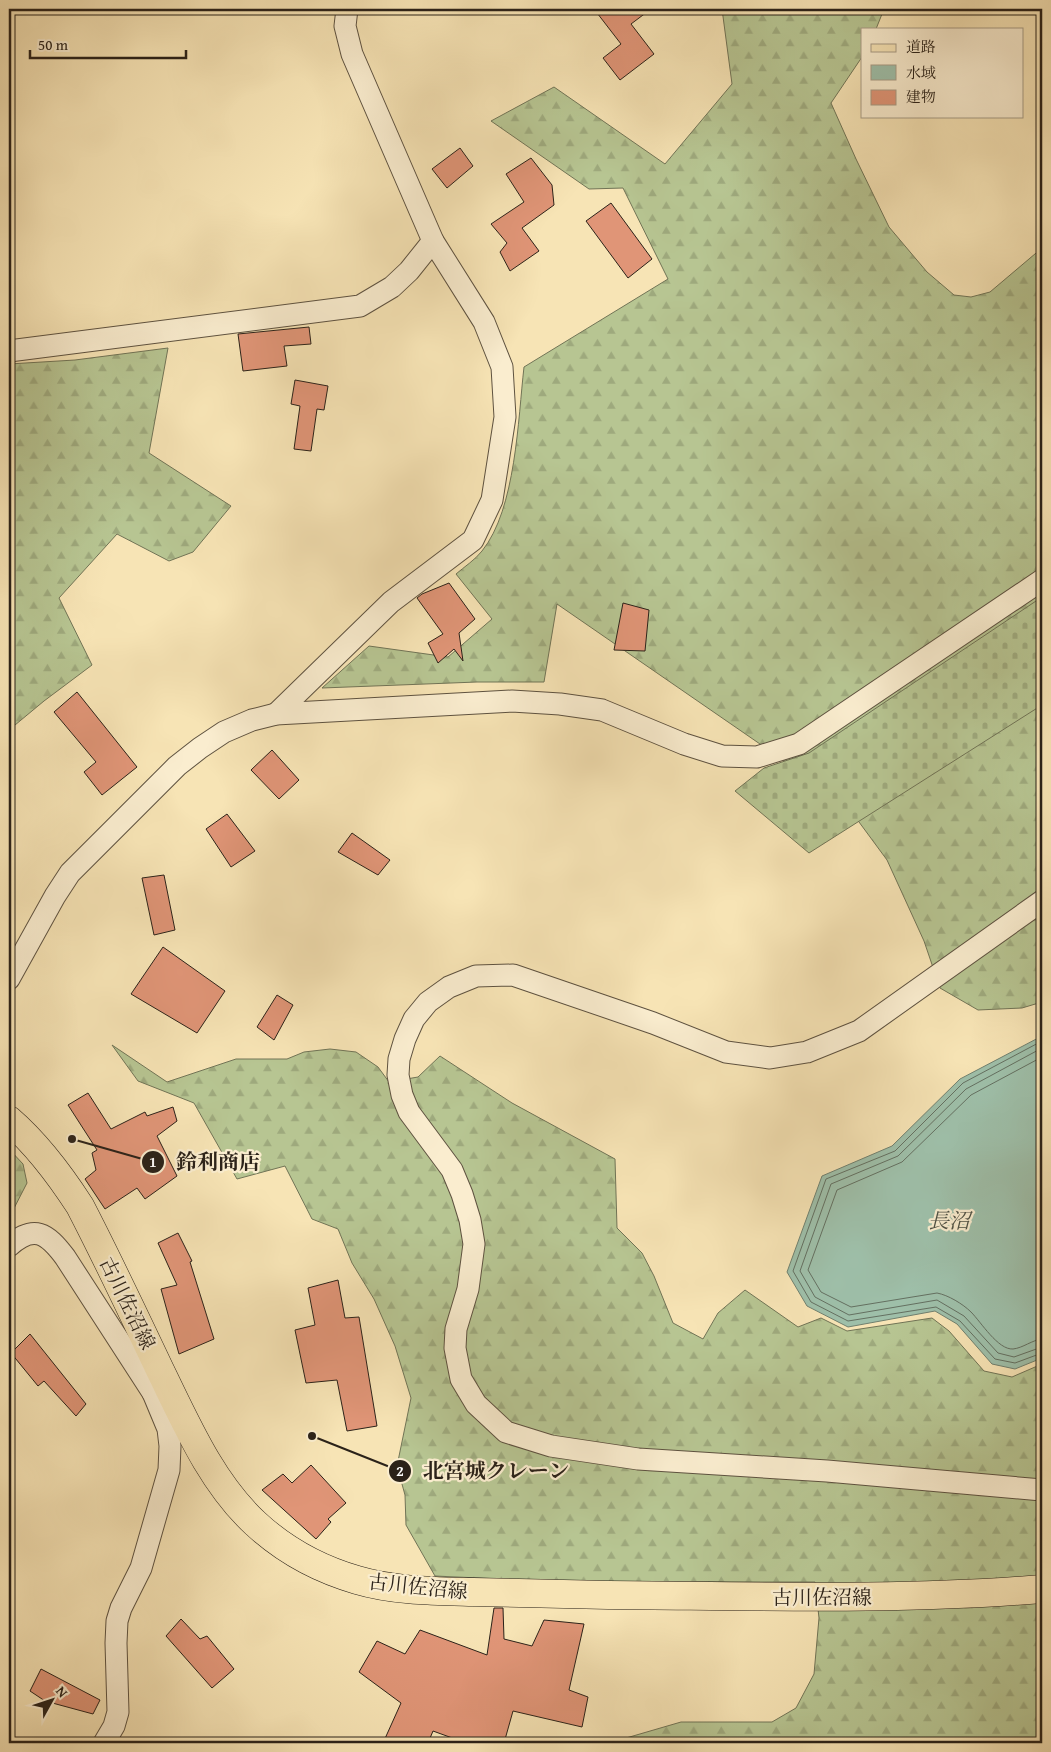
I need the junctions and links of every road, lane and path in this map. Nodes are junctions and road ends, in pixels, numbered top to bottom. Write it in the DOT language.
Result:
graph roads {
  1 [pos="347,9"];
  2 [pos="432,241"];
  3 [pos="9,351"];
  4 [pos="1042,580"];
  5 [pos="276,714"];
  6 [pos="1042,901"];
  7 [pos="9,979"];
  8 [pos="9,1120"];
  9 [pos="9,1246"];
  10 [pos="161,1390"];
  11 [pos="1042,1490"];
  12 [pos="1042,1589"];
  13 [pos="104,1743"];
  1 -- 2 [label="street"];
  2 -- 3 [label="street"];
  2 -- 5 [label="street"];
  4 -- 5 [label="street"];
  5 -- 7 [label="street"];
  6 -- 11 [label="street"];
  8 -- 10 [label="main road, 古川佐沼線"];
  9 -- 10 [label="street"];
  10 -- 12 [label="main road, 古川佐沼線"];
  10 -- 13 [label="street"];
}
